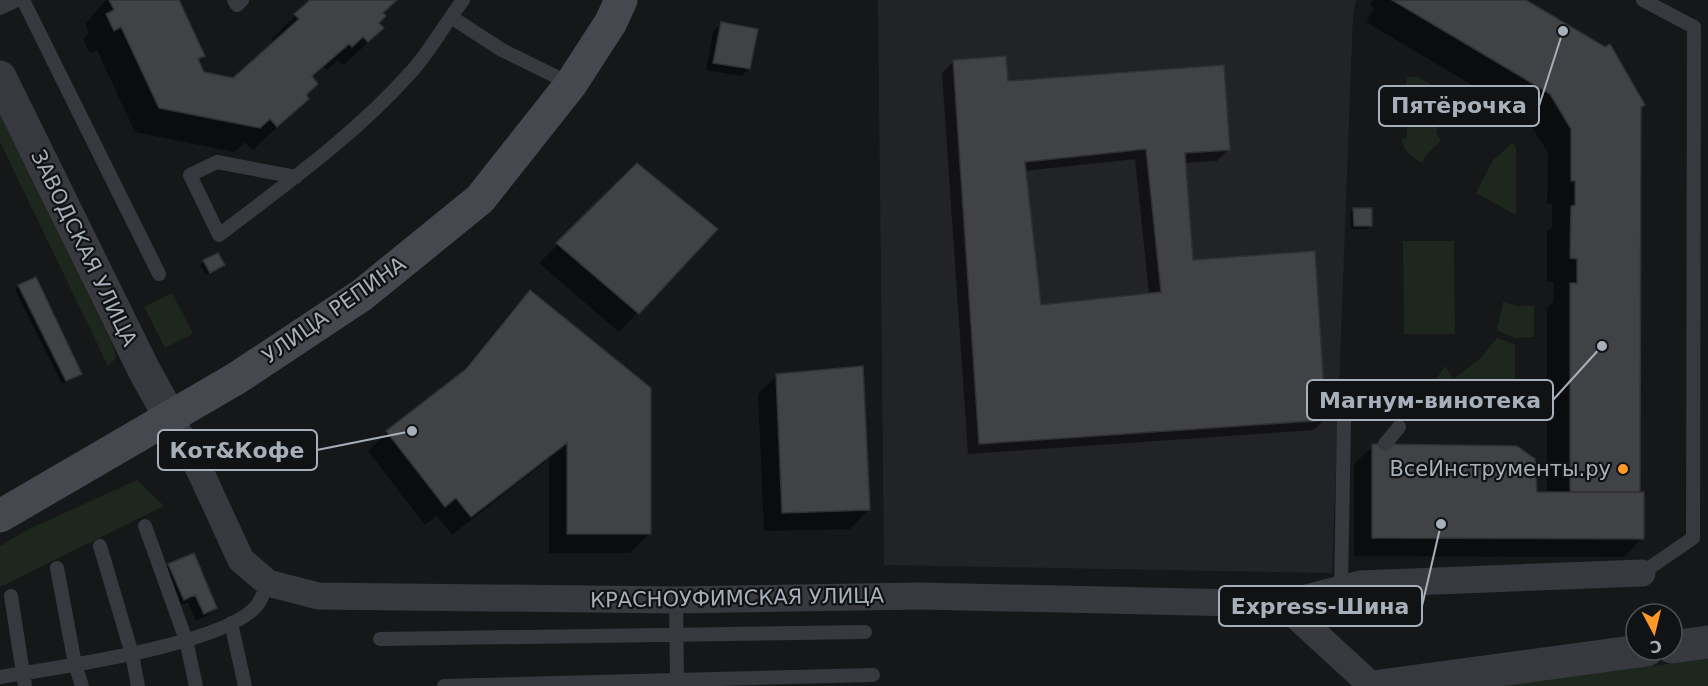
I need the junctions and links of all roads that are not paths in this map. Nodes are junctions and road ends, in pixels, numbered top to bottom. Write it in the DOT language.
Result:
graph roads {
  1 [pos="17,0"];
  2 [pos="23,0"];
  3 [pos="234,0"];
  4 [pos="242,0"];
  5 [pos="463,0"];
  6 [pos="621,0"];
  7 [pos="1643,0"];
  8 [pos="0,9"];
  9 [pos="452,17"];
  10 [pos="0,79"];
  11 [pos="572,84"];
  12 [pos="296,177"];
  13 [pos="159,274"];
  14 [pos="170,417"];
  15 [pos="1344,421"];
  16 [pos="1399,427"];
  17 [pos="1385,444"];
  18 [pos="0,516"];
  19 [pos="145,526"];
  20 [pos="100,546"];
  21 [pos="57,568"];
  22 [pos="1642,573"];
  23 [pos="268,583"];
  24 [pos="1341,587"];
  25 [pos="11,596"];
  26 [pos="676,600"];
  27 [pos="1283,604"];
  28 [pos="231,623"];
  29 [pos="865,632"];
  30 [pos="678,635"];
  31 [pos="380,639"];
  32 [pos="186,640"];
  33 [pos="1708,642"];
  34 [pos="1684,645"];
  35 [pos="1624,653"];
  36 [pos="132,654"];
  37 [pos="75,664"];
  38 [pos="873,675"];
  39 [pos="0,677"];
  40 [pos="677,679"];
  41 [pos="24,680"];
  42 [pos="82,686"];
  43 [pos="138,686"];
  44 [pos="196,686"];
  45 [pos="245,686"];
  46 [pos="444,686"];
  47 [pos="1372,686"];
  48 [pos="1380,686"];
  1 -- 8 [label="lane"];
  2 -- 13 [label="lane"];
  3 -- 4 [label="lane"];
  5 -- 9 [label="lane"];
  6 -- 11 [label="main road, УЛИЦА РЕПИНА"];
  7 -- 22 [label="lane"];
  9 -- 11 [label="lane"];
  9 -- 12 [label="lane"];
  10 -- 14 [label="street, ЗАВОДСКАЯ УЛИЦА"];
  11 -- 14 [label="main road, УЛИЦА РЕПИНА"];
  12 -- 12 [label="lane"];
  14 -- 18 [label="main road, УЛИЦА РЕПИНА"];
  14 -- 23 [label="street, КРАСНОУФИМСКАЯ УЛИЦА"];
  15 -- 24 [label="lane"];
  16 -- 17 [label="lane"];
  19 -- 32 [label="lane"];
  20 -- 36 [label="lane"];
  21 -- 37 [label="lane"];
  22 -- 24 [label="street, КРАСНОУФИМСКАЯ УЛИЦА"];
  23 -- 26 [label="street, КРАСНОУФИМСКАЯ УЛИЦА"];
  23 -- 28 [label="lane"];
  24 -- 27 [label="street, КРАСНОУФИМСКАЯ УЛИЦА"];
  25 -- 41 [label="lane"];
  26 -- 27 [label="street, КРАСНОУФИМСКАЯ УЛИЦА"];
  26 -- 30 [label="lane"];
  27 -- 47 [label="street"];
  28 -- 32 [label="lane"];
  28 -- 45 [label="lane"];
  29 -- 30 [label="lane"];
  30 -- 31 [label="lane"];
  30 -- 40 [label="lane"];
  32 -- 36 [label="lane"];
  32 -- 44 [label="lane"];
  33 -- 34 [label="street"];
  35 -- 48 [label="street"];
  36 -- 37 [label="lane"];
  36 -- 43 [label="lane"];
  37 -- 41 [label="lane"];
  37 -- 42 [label="lane"];
  38 -- 40 [label="lane"];
  39 -- 41 [label="lane"];
  40 -- 46 [label="lane"];
}
